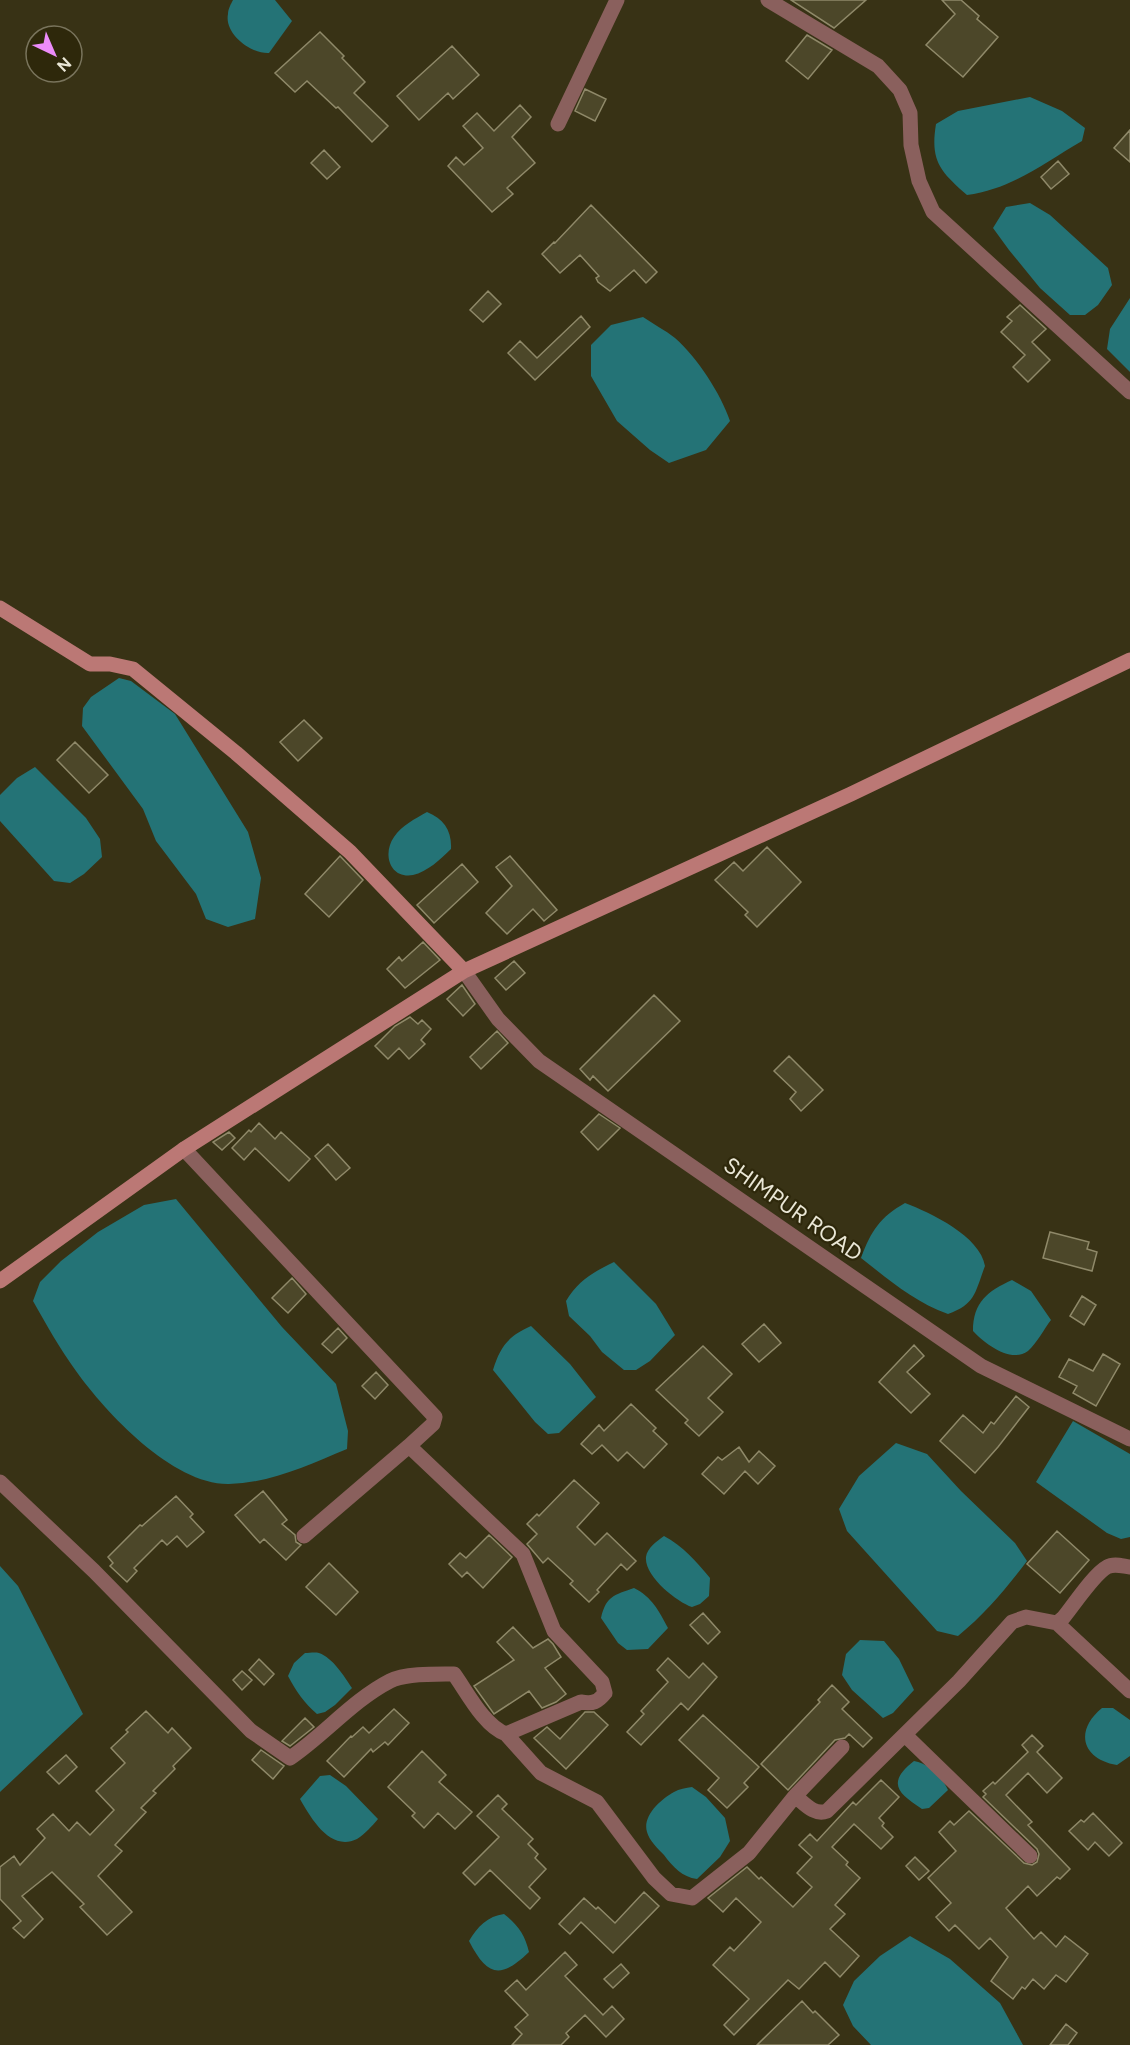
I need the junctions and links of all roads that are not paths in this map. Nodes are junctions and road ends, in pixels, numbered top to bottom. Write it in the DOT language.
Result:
graph roads {
  1 [pos="617,0"];
  2 [pos="768,0"];
  3 [pos="558,124"];
  4 [pos="1130,392"];
  5 [pos="0,608"];
  6 [pos="1130,660"];
  7 [pos="464,971"];
  8 [pos="184,1149"];
  9 [pos="0,1281"];
  10 [pos="1130,1439"];
  11 [pos="409,1446"];
  12 [pos="0,1482"];
  13 [pos="304,1536"];
  14 [pos="1130,1567"];
  15 [pos="1057,1623"];
  16 [pos="1130,1690"];
  17 [pos="506,1734"];
  18 [pos="906,1735"];
  19 [pos="842,1747"];
  20 [pos="795,1796"];
  21 [pos="1030,1856"];
  1 -- 3 [label="street"];
  2 -- 4 [label="street"];
  5 -- 7 [label="street"];
  6 -- 7 [label="street"];
  7 -- 8 [label="street"];
  7 -- 10 [label="street, SHIMPUR ROAD"];
  8 -- 9 [label="street"];
  8 -- 11 [label="street"];
  11 -- 13 [label="street"];
  11 -- 17 [label="street"];
  12 -- 17 [label="street"];
  14 -- 15 [label="street"];
  15 -- 16 [label="street"];
  15 -- 18 [label="street"];
  17 -- 20 [label="street"];
  18 -- 20 [label="street"];
  18 -- 21 [label="street"];
  19 -- 20 [label="street"];
}
